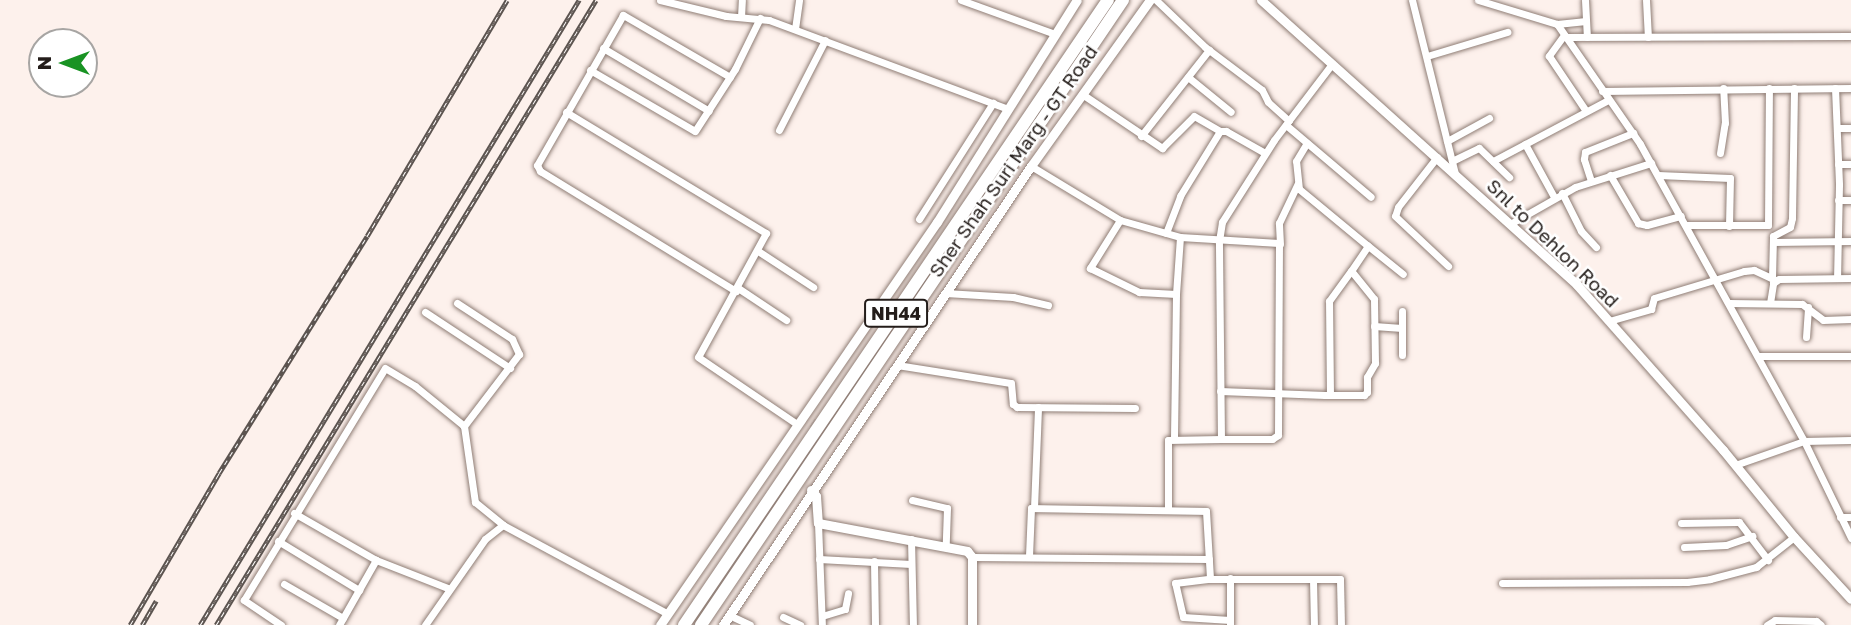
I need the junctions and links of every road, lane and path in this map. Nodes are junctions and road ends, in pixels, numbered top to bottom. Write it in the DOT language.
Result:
graph roads {
  1 [pos="660,0"];
  2 [pos="743,0"];
  3 [pos="799,0"];
  4 [pos="961,0"];
  5 [pos="1108,0"];
  6 [pos="1123,0"];
  7 [pos="1150,0"];
  8 [pos="1156,0"];
  9 [pos="1261,0"];
  10 [pos="1412,0"];
  11 [pos="1478,0"];
  12 [pos="1585,0"];
  13 [pos="1646,0"];
  14 [pos="1075,1"];
  15 [pos="689,3"];
  16 [pos="741,17"];
  17 [pos="760,18"];
  18 [pos="1586,21"];
  19 [pos="1556,24"];
  20 [pos="795,29"];
  21 [pos="1507,32"];
  22 [pos="1055,34"];
  23 [pos="1565,36"];
  24 [pos="1851,36"];
  25 [pos="1587,37"];
  26 [pos="1648,37"];
  27 [pos="825,40"];
  28 [pos="603,48"];
  29 [pos="1209,50"];
  30 [pos="1427,56"];
  31 [pos="1332,64"];
  32 [pos="590,70"];
  33 [pos="730,77"];
  34 [pos="1188,77"];
  35 [pos="1723,88"];
  36 [pos="1769,88"];
  37 [pos="1794,88"];
  38 [pos="1835,88"];
  39 [pos="1851,88"];
  40 [pos="1602,92"];
  41 [pos="1082,94"];
  42 [pos="1608,100"];
  43 [pos="993,103"];
  44 [pos="1006,108"];
  45 [pos="709,111"];
  46 [pos="1586,111"];
  47 [pos="566,112"];
  48 [pos="1231,112"];
  49 [pos="1489,118"];
  50 [pos="1287,123"];
  51 [pos="1837,128"];
  52 [pos="1851,128"];
  53 [pos="779,130"];
  54 [pos="1220,131"];
  55 [pos="1633,133"];
  56 [pos="1141,136"];
  57 [pos="1447,141"];
  58 [pos="1307,143"];
  59 [pos="1524,144"];
  60 [pos="1265,153"];
  61 [pos="1720,153"];
  62 [pos="1437,158"];
  63 [pos="1452,161"];
  64 [pos="1493,161"];
  65 [pos="1651,163"];
  66 [pos="1838,164"];
  67 [pos="1851,164"];
  68 [pos="1031,166"];
  69 [pos="1455,174"];
  70 [pos="1610,175"];
  71 [pos="1658,175"];
  72 [pos="1509,177"];
  73 [pos="1591,181"];
  74 [pos="1298,182"];
  75 [pos="1558,195"];
  76 [pos="1371,197"];
  77 [pos="1838,200"];
  78 [pos="1851,200"];
  79 [pos="1681,216"];
  80 [pos="919,219"];
  81 [pos="1120,220"];
  82 [pos="1510,224"];
  83 [pos="1686,225"];
  84 [pos="1729,226"];
  85 [pos="1166,233"];
  86 [pos="1180,237"];
  87 [pos="1219,242"];
  88 [pos="1773,242"];
  89 [pos="1838,242"];
  90 [pos="1851,242"];
  91 [pos="1280,244"];
  92 [pos="1367,245"];
  93 [pos="1596,247"];
  94 [pos="758,251"];
  95 [pos="1448,267"];
  96 [pos="1351,271"];
  97 [pos="1403,274"];
  98 [pos="1837,278"];
  99 [pos="1851,278"];
  100 [pos="1716,279"];
  101 [pos="1774,279"];
  102 [pos="813,287"];
  103 [pos="737,289"];
  104 [pos="945,293"];
  105 [pos="1176,294"];
  106 [pos="457,303"];
  107 [pos="1729,303"];
  108 [pos="1770,303"];
  109 [pos="1048,305"];
  110 [pos="1808,307"];
  111 [pos="1402,311"];
  112 [pos="425,312"];
  113 [pos="1851,319"];
  114 [pos="786,320"];
  115 [pos="1609,321"];
  116 [pos="1374,326"];
  117 [pos="1402,328"];
  118 [pos="1806,337"];
  119 [pos="1402,355"];
  120 [pos="1759,356"];
  121 [pos="1851,356"];
  122 [pos="897,365"];
  123 [pos="510,368"];
  124 [pos="1220,391"];
  125 [pos="1279,394"];
  126 [pos="1330,395"];
  127 [pos="1038,407"];
  128 [pos="1135,408"];
  129 [pos="804,421"];
  130 [pos="464,426"];
  131 [pos="1174,438"];
  132 [pos="1221,439"];
  133 [pos="1804,440"];
  134 [pos="1851,440"];
  135 [pos="1735,465"];
  136 [pos="811,490"];
  137 [pos="912,500"];
  138 [pos="1034,508"];
  139 [pos="1168,510"];
  140 [pos="294,513"];
  141 [pos="1840,517"];
  142 [pos="1851,517"];
  143 [pos="818,523"];
  144 [pos="1681,523"];
  145 [pos="503,525"];
  146 [pos="1752,536"];
  147 [pos="1794,537"];
  148 [pos="1851,538"];
  149 [pos="911,540"];
  150 [pos="278,541"];
  151 [pos="946,546"];
  152 [pos="1684,547"];
  153 [pos="1029,556"];
  154 [pos="972,557"];
  155 [pos="819,559"];
  156 [pos="1209,559"];
  157 [pos="376,560"];
  158 [pos="1768,560"];
  159 [pos="874,561"];
  160 [pos="911,564"];
  161 [pos="1230,578"];
  162 [pos="1210,579"];
  163 [pos="1314,579"];
  164 [pos="1502,583"];
  165 [pos="284,584"];
  166 [pos="450,589"];
  167 [pos="359,590"];
  168 [pos="848,593"];
  169 [pos="1851,599"];
  170 [pos="668,614"];
  171 [pos="729,615"];
  172 [pos="822,616"];
  173 [pos="783,617"];
  174 [pos="341,621"];
  175 [pos="1230,622"];
  176 [pos="281,625"];
  177 [pos="425,625"];
  178 [pos="660,625"];
  179 [pos="684,625"];
  180 [pos="701,625"];
  181 [pos="723,625"];
  182 [pos="750,625"];
  183 [pos="800,625"];
  184 [pos="822,625"];
  185 [pos="875,625"];
  186 [pos="913,625"];
  187 [pos="972,625"];
  188 [pos="1314,625"];
  189 [pos="1341,625"];
  190 [pos="1767,625"];
  191 [pos="1821,625"];
  1 -- 15 [label="street"];
  2 -- 16 [label="street"];
  3 -- 20 [label="street"];
  4 -- 22 [label="street"];
  5 -- 179 [label="highway, Sher Shah Suri Marg - GT Road / NH44"];
  6 -- 180 [label="highway, Sher Shah Suri Marg - GT Road / NH44"];
  7 -- 41 [label="street, Sher Shah Suri Marg - GT Road"];
  8 -- 29 [label="street"];
  9 -- 31 [label="street, Snl to Dehlon Road"];
  10 -- 30 [label="street"];
  11 -- 19 [label="street"];
  12 -- 18 [label="street"];
  13 -- 26 [label="street"];
  14 -- 22 [label="street, Sher Shah Suri Marg - GT Road"];
  15 -- 16 [label="street"];
  16 -- 17 [label="street"];
  17 -- 20 [label="street"];
  17 -- 33 [label="street"];
  18 -- 19 [label="street"];
  18 -- 25 [label="street"];
  19 -- 23 [label="street"];
  20 -- 27 [label="street"];
  21 -- 30 [label="street"];
  22 -- 44 [label="street, Sher Shah Suri Marg - GT Road"];
  23 -- 25 [label="street"];
  23 -- 40 [label="street"];
  23 -- 46 [label="street"];
  24 -- 26 [label="street"];
  25 -- 26 [label="street"];
  27 -- 43 [label="street"];
  27 -- 53 [label="street"];
  28 -- 32 [label="street"];
  28 -- 33 [label="street"];
  28 -- 45 [label="street"];
  29 -- 34 [label="street"];
  29 -- 50 [label="street"];
  30 -- 57 [label="street"];
  31 -- 50 [label="street"];
  31 -- 62 [label="street, Snl to Dehlon Road"];
  32 -- 45 [label="street"];
  32 -- 47 [label="street"];
  33 -- 45 [label="street"];
  34 -- 48 [label="street"];
  34 -- 56 [label="street"];
  35 -- 36 [label="street"];
  35 -- 40 [label="street"];
  35 -- 61 [label="street"];
  36 -- 37 [label="street"];
  36 -- 84 [label="street"];
  37 -- 38 [label="street"];
  37 -- 88 [label="street"];
  38 -- 39 [label="street"];
  38 -- 51 [label="street"];
  40 -- 42 [label="street"];
  41 -- 56 [label="street"];
  41 -- 68 [label="street, Sher Shah Suri Marg - GT Road"];
  42 -- 46 [label="street"];
  42 -- 55 [label="street"];
  43 -- 44 [label="street"];
  43 -- 80 [label="street"];
  44 -- 129 [label="street, Sher Shah Suri Marg - GT Road"];
  46 -- 59 [label="street"];
  47 -- 94 [label="street"];
  47 -- 103 [label="street"];
  49 -- 57 [label="street"];
  50 -- 58 [label="street"];
  50 -- 60 [label="street"];
  51 -- 52 [label="street"];
  51 -- 66 [label="street"];
  54 -- 56 [label="street"];
  54 -- 60 [label="street"];
  54 -- 85 [label="street"];
  55 -- 65 [label="street"];
  55 -- 73 [label="street"];
  57 -- 63 [label="street"];
  58 -- 74 [label="street"];
  58 -- 76 [label="street"];
  59 -- 64 [label="street"];
  59 -- 75 [label="street"];
  60 -- 87 [label="street"];
  62 -- 69 [label="street, Snl to Dehlon Road"];
  62 -- 95 [label="street"];
  63 -- 64 [label="street"];
  63 -- 69 [label="street"];
  64 -- 72 [label="street"];
  65 -- 70 [label="street"];
  65 -- 71 [label="street"];
  66 -- 67 [label="street"];
  66 -- 77 [label="street"];
  68 -- 81 [label="street"];
  68 -- 104 [label="street, Sher Shah Suri Marg - GT Road"];
  69 -- 82 [label="street, Snl to Dehlon Road"];
  70 -- 73 [label="street"];
  70 -- 79 [label="street"];
  71 -- 79 [label="street"];
  71 -- 84 [label="street"];
  73 -- 75 [label="street"];
  74 -- 91 [label="street"];
  74 -- 92 [label="street"];
  75 -- 82 [label="street"];
  75 -- 93 [label="street"];
  77 -- 78 [label="street"];
  77 -- 89 [label="street"];
  79 -- 83 [label="street"];
  81 -- 85 [label="street"];
  81 -- 105 [label="street"];
  82 -- 115 [label="street, Snl to Dehlon Road"];
  83 -- 84 [label="street"];
  83 -- 100 [label="street"];
  85 -- 86 [label="street"];
  86 -- 87 [label="street"];
  86 -- 105 [label="street"];
  87 -- 91 [label="street"];
  87 -- 124 [label="street"];
  88 -- 89 [label="street"];
  88 -- 101 [label="street"];
  89 -- 90 [label="street"];
  89 -- 98 [label="street"];
  91 -- 125 [label="street"];
  92 -- 96 [label="street"];
  92 -- 97 [label="street"];
  94 -- 102 [label="street"];
  94 -- 103 [label="street"];
  96 -- 116 [label="street"];
  96 -- 126 [label="street"];
  98 -- 99 [label="street"];
  98 -- 101 [label="street"];
  100 -- 101 [label="street"];
  100 -- 107 [label="street"];
  100 -- 115 [label="street"];
  101 -- 108 [label="street"];
  103 -- 114 [label="street"];
  103 -- 129 [label="street"];
  104 -- 109 [label="street"];
  104 -- 122 [label="street, Sher Shah Suri Marg - GT Road"];
  105 -- 131 [label="street"];
  106 -- 123 [label="street"];
  107 -- 108 [label="street"];
  107 -- 120 [label="street"];
  108 -- 110 [label="street"];
  110 -- 113 [label="street"];
  110 -- 118 [label="street"];
  111 -- 117 [label="street"];
  112 -- 123 [label="street"];
  115 -- 135 [label="street, Snl to Dehlon Road"];
  116 -- 117 [label="street"];
  116 -- 126 [label="street"];
  117 -- 119 [label="street"];
  120 -- 121 [label="street"];
  120 -- 133 [label="street"];
  122 -- 127 [label="street"];
  122 -- 136 [label="street, Sher Shah Suri Marg - GT Road"];
  123 -- 130 [label="street"];
  124 -- 125 [label="street"];
  124 -- 132 [label="street"];
  125 -- 126 [label="street"];
  125 -- 132 [label="street"];
  127 -- 128 [label="street"];
  127 -- 138 [label="street"];
  129 -- 170 [label="street, Sher Shah Suri Marg - GT Road"];
  130 -- 140 [label="street"];
  130 -- 145 [label="street"];
  131 -- 132 [label="street"];
  131 -- 139 [label="street"];
  133 -- 134 [label="street"];
  133 -- 135 [label="street"];
  133 -- 141 [label="street"];
  135 -- 147 [label="street, Snl to Dehlon Road"];
  136 -- 143 [label="street"];
  136 -- 171 [label="street, Sher Shah Suri Marg - GT Road"];
  137 -- 151 [label="street"];
  138 -- 139 [label="street"];
  138 -- 153 [label="street"];
  139 -- 156 [label="street"];
  140 -- 150 [label="street"];
  140 -- 157 [label="street"];
  141 -- 142 [label="street"];
  141 -- 148 [label="street"];
  143 -- 149 [label="street"];
  143 -- 155 [label="street"];
  144 -- 146 [label="street"];
  145 -- 166 [label="street"];
  145 -- 170 [label="street"];
  146 -- 152 [label="street"];
  146 -- 158 [label="street"];
  147 -- 158 [label="street"];
  147 -- 169 [label="street, Snl to Dehlon Road"];
  149 -- 151 [label="street"];
  149 -- 160 [label="street"];
  150 -- 167 [label="street"];
  150 -- 176 [label="street"];
  151 -- 154 [label="street"];
  153 -- 154 [label="street"];
  153 -- 156 [label="street"];
  154 -- 187 [label="street"];
  155 -- 159 [label="street"];
  155 -- 172 [label="street"];
  156 -- 162 [label="street"];
  157 -- 166 [label="street"];
  157 -- 167 [label="street"];
  158 -- 164 [label="street"];
  159 -- 160 [label="street"];
  159 -- 185 [label="street"];
  160 -- 186 [label="street"];
  161 -- 162 [label="street"];
  161 -- 163 [label="street"];
  161 -- 175 [label="street"];
  162 -- 175 [label="street"];
  163 -- 188 [label="street"];
  163 -- 189 [label="street"];
  165 -- 174 [label="street"];
  166 -- 177 [label="street"];
  167 -- 174 [label="street"];
  168 -- 172 [label="street"];
  170 -- 178 [label="street, Sher Shah Suri Marg - GT Road"];
  171 -- 181 [label="street, Sher Shah Suri Marg - GT Road"];
  171 -- 182 [label="street"];
  172 -- 184 [label="street"];
  173 -- 183 [label="street"];
  190 -- 191 [label="street"];
}
